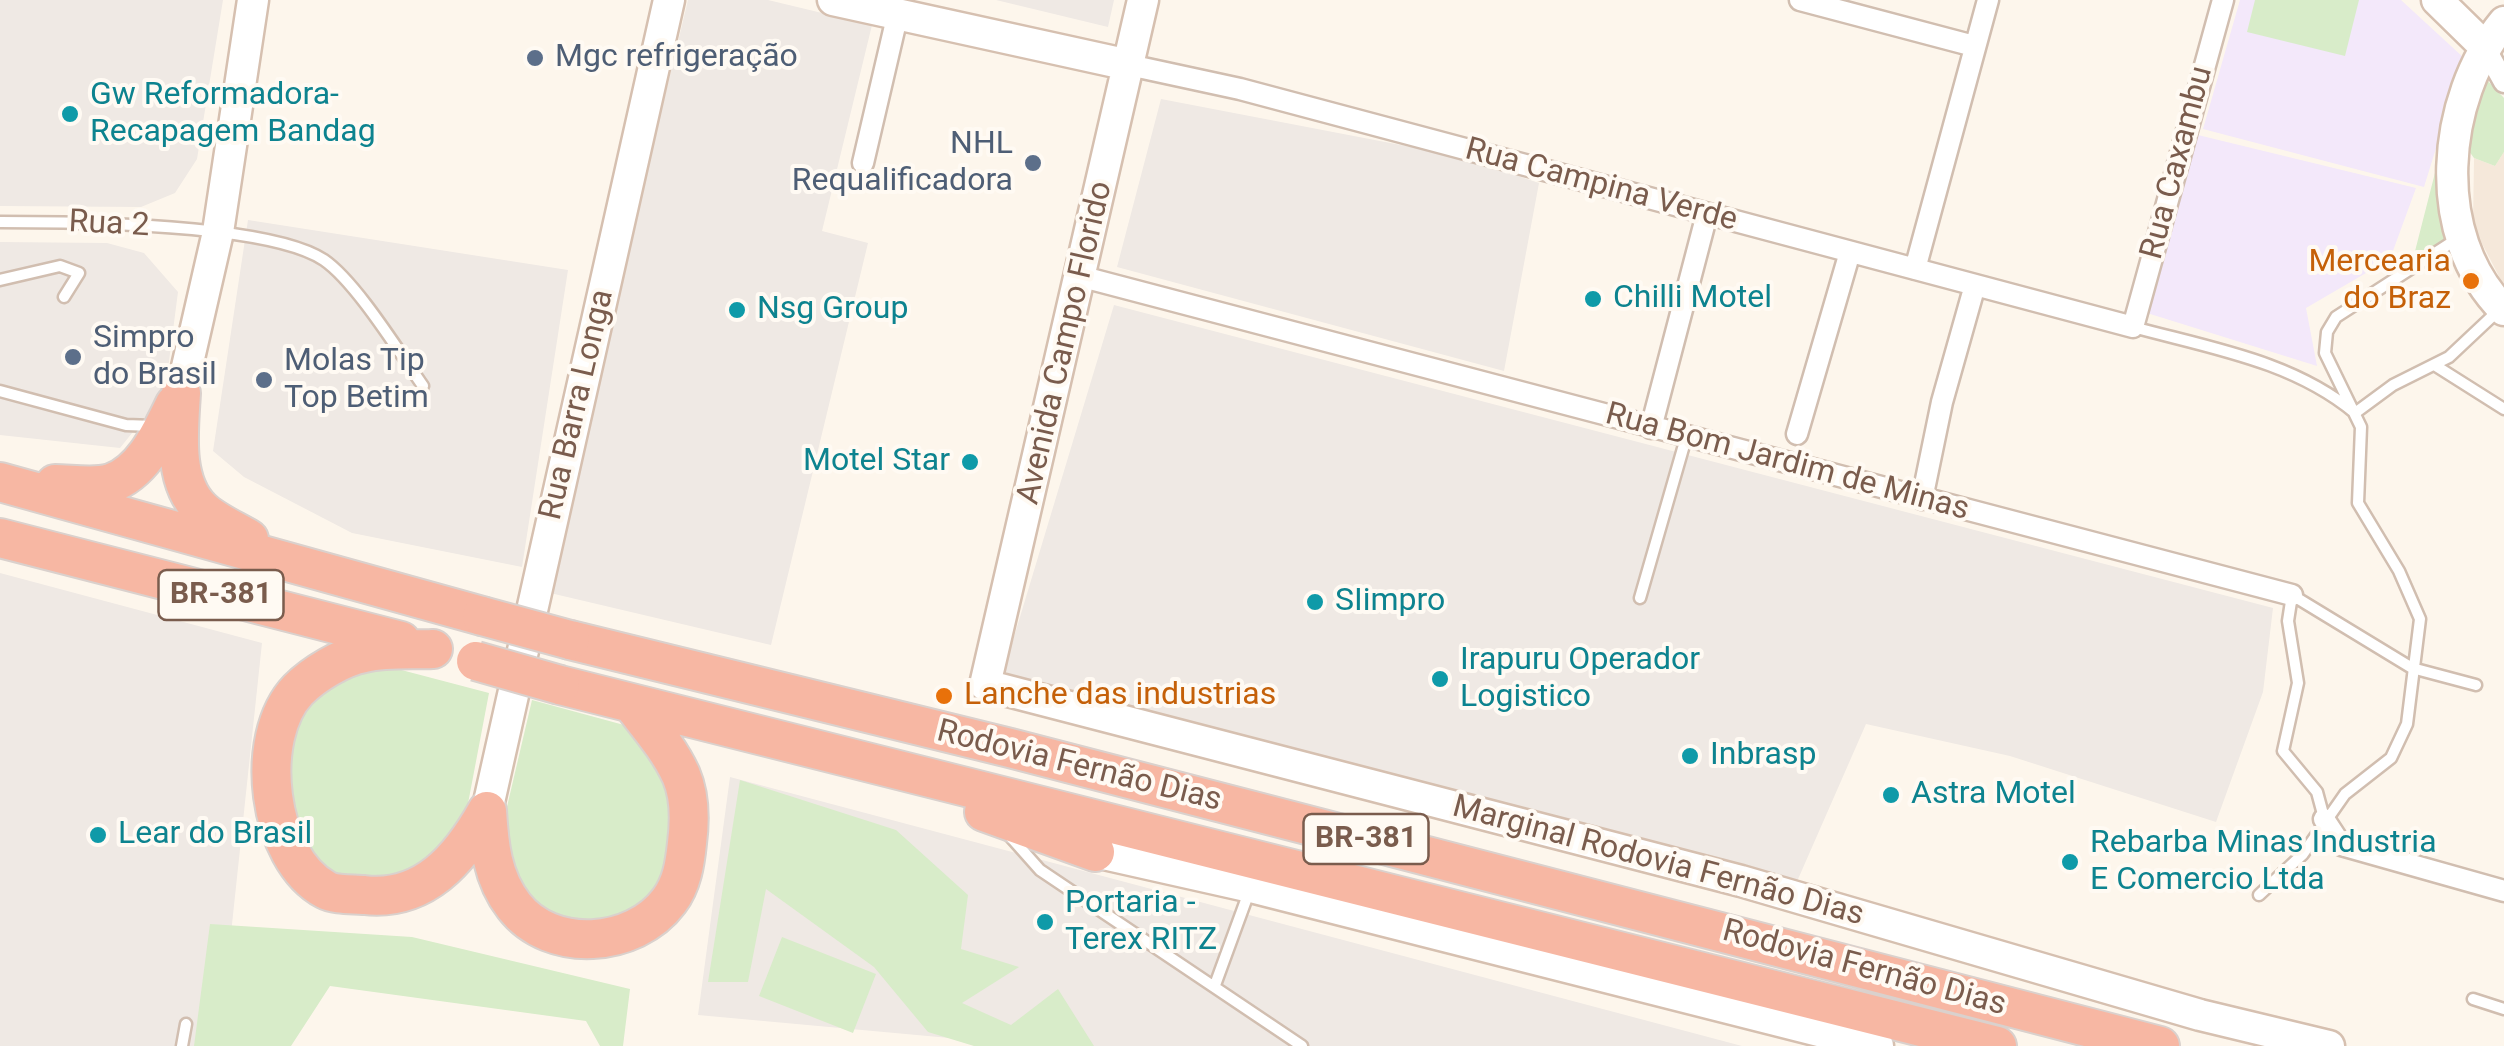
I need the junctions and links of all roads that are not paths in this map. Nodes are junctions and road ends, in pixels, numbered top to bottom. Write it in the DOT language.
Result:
graph roads {
  1 [pos="253,0"];
  2 [pos="264,0"];
  3 [pos="669,0"];
  4 [pos="833,0"];
  5 [pos="1143,0"];
  6 [pos="1800,0"];
  7 [pos="1988,0"];
  8 [pos="2223,0"];
  9 [pos="2437,0"];
  10 [pos="900,7"];
  11 [pos="250,33"];
  12 [pos="2494,34"];
  13 [pos="1974,46"];
  14 [pos="1129,64"];
  15 [pos="2504,82"];
  16 [pos="862,163"];
  17 [pos="1707,214"];
  18 [pos="0,222"];
  19 [pos="218,232"];
  20 [pos="2464,235"];
  21 [pos="1850,252"];
  22 [pos="1915,269"];
  23 [pos="1082,277"];
  24 [pos="0,280"];
  25 [pos="1975,285"];
  26 [pos="64,297"];
  27 [pos="2502,309"];
  28 [pos="2133,327"];
  29 [pos="2436,366"];
  30 [pos="424,386"];
  31 [pos="0,391"];
  32 [pos="2504,408"];
  33 [pos="172,409"];
  34 [pos="2355,413"];
  35 [pos="1651,428"];
  36 [pos="1797,434"];
  37 [pos="1686,438"];
  38 [pos="8,483"];
  39 [pos="1922,499"];
  40 [pos="3,539"];
  41 [pos="289,564"];
  42 [pos="2292,595"];
  43 [pos="1640,598"];
  44 [pos="433,650"];
  45 [pos="2412,668"];
  46 [pos="2476,685"];
  47 [pos="985,686"];
  48 [pos="633,705"];
  49 [pos="907,770"];
  50 [pos="488,811"];
  51 [pos="994,816"];
  52 [pos="2324,820"];
  53 [pos="1095,852"];
  54 [pos="2503,885"];
  55 [pos="1251,887"];
  56 [pos="2259,895"];
  57 [pos="1215,985"];
  58 [pos="2473,999"];
  59 [pos="2504,1009"];
  60 [pos="186,1024"];
  61 [pos="182,1046"];
  62 [pos="1302,1046"];
  63 [pos="1878,1046"];
  64 [pos="1997,1046"];
  65 [pos="2160,1046"];
  66 [pos="2329,1046"];
  1 -- 11 [label="main road"];
  2 -- 11 [label="main road"];
  3 -- 50 [label="main road, Rua Barra Longa"];
  4 -- 10 [label="main road, Rua Campina Verde"];
  5 -- 14 [label="main road, Avenida Campo Florido"];
  6 -- 13 [label="street"];
  7 -- 13 [label="street"];
  8 -- 28 [label="street, Rua Caxambu"];
  9 -- 12 [label="main road"];
  10 -- 14 [label="main road, Rua Campina Verde"];
  10 -- 16 [label="street"];
  11 -- 19 [label="main road"];
  12 -- 15 [label="street"];
  12 -- 20 [label="main road"];
  13 -- 22 [label="street"];
  14 -- 17 [label="street, Rua Campina Verde"];
  14 -- 23 [label="main road, Avenida Campo Florido"];
  17 -- 21 [label="street, Rua Campina Verde"];
  17 -- 35 [label="street"];
  18 -- 19 [label="lane, Rua 2"];
  19 -- 30 [label="lane, Rua 2"];
  19 -- 33 [label="main road"];
  20 -- 27 [label="main road"];
  20 -- 34 [label="lane"];
  21 -- 22 [label="street, Rua Campina Verde"];
  21 -- 36 [label="street"];
  22 -- 25 [label="street, Rua Campina Verde"];
  23 -- 35 [label="street, Rua Bom Jardim de Minas"];
  23 -- 47 [label="main road, Avenida Campo Florido"];
  24 -- 26 [label="lane"];
  25 -- 28 [label="street, Rua Campina Verde"];
  25 -- 39 [label="street"];
  27 -- 29 [label="lane"];
  28 -- 34 [label="lane, Rua Campina Verde"];
  29 -- 32 [label="lane"];
  29 -- 34 [label="lane"];
  31 -- 33 [label="lane"];
  33 -- 38 [label="highway"];
  33 -- 41 [label="highway"];
  34 -- 45 [label="lane"];
  35 -- 37 [label="street, Rua Bom Jardim de Minas"];
  37 -- 39 [label="street, Rua Bom Jardim de Minas"];
  37 -- 43 [label="lane"];
  38 -- 41 [label="highway, Rodovia Fernão Dias / BR-381"];
  39 -- 42 [label="street, Rua Bom Jardim de Minas"];
  40 -- 44 [label="highway, Rodovia Fernão Dias / BR-381"];
  41 -- 65 [label="highway, Rodovia Fernão Dias / BR-381, bridge"];
  42 -- 45 [label="lane, Rua Bom Jardim de Minas"];
  42 -- 52 [label="lane"];
  44 -- 48 [label="highway, Rodovia Fernão Dias / BR-381, bridge"];
  44 -- 50 [label="highway"];
  45 -- 46 [label="lane, Rua Bom Jardim de Minas"];
  45 -- 52 [label="lane"];
  47 -- 66 [label="main road, Marginal Rodovia Fernão Dias / BR-381"];
  48 -- 49 [label="highway, Rodovia Fernão Dias / BR-381"];
  48 -- 50 [label="highway"];
  49 -- 51 [label="highway, BR-381"];
  49 -- 64 [label="highway, Rodovia Fernão Dias / BR-381"];
  51 -- 53 [label="highway, BR-381"];
  51 -- 57 [label="lane"];
  52 -- 54 [label="street"];
  52 -- 56 [label="lane"];
  53 -- 55 [label="main road, BR-381"];
  55 -- 57 [label="lane"];
  55 -- 63 [label="main road, BR-381"];
  57 -- 62 [label="lane"];
  58 -- 59 [label="lane"];
  60 -- 61 [label="lane"];
}
